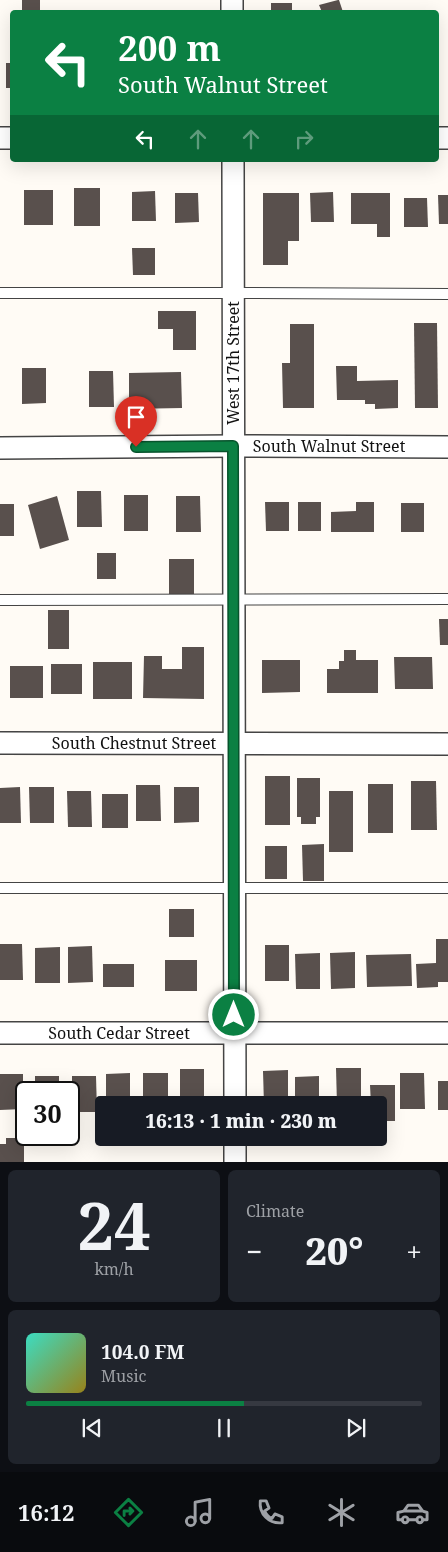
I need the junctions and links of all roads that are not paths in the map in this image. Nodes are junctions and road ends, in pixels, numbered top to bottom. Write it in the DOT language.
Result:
graph roads {
  1 [pos="232,162"];
  2 [pos="233,292"];
  3 [pos="0,293"];
  4 [pos="448,294"];
  5 [pos="233,446"];
  6 [pos="448,447"];
  7 [pos="0,448"];
  8 [pos="448,599"];
  9 [pos="0,600"];
  10 [pos="234,600"];
  11 [pos="0,743"];
  12 [pos="234,743"];
  13 [pos="448,744"];
  14 [pos="0,888"];
  15 [pos="234,888"];
  16 [pos="448,888"];
  17 [pos="0,1033"];
  18 [pos="234,1033"];
  19 [pos="448,1033"];
  20 [pos="234,1096"];
  21 [pos="235,1146"];
  22 [pos="235,1162"];
  1 -- 2 [label="street, West 17th Street"];
  2 -- 3 [label="lane"];
  2 -- 4 [label="lane"];
  2 -- 5 [label="street, West 17th Street"];
  5 -- 6 [label="street, South Walnut Street"];
  5 -- 7 [label="street, South Walnut Street"];
  5 -- 10 [label="street, West 17th Street"];
  8 -- 10 [label="lane"];
  9 -- 10 [label="lane"];
  10 -- 12 [label="street, West 17th Street"];
  11 -- 12 [label="street, South Chestnut Street"];
  12 -- 13 [label="street, South Chestnut Street"];
  12 -- 15 [label="street, West 17th Street"];
  14 -- 15 [label="lane"];
  15 -- 16 [label="lane"];
  15 -- 18 [label="street, West 17th Street"];
  17 -- 18 [label="street, South Cedar Street"];
  18 -- 19 [label="street, South Cedar Street"];
  18 -- 20 [label="street, West 17th Street"];
  21 -- 22 [label="street"];
}
